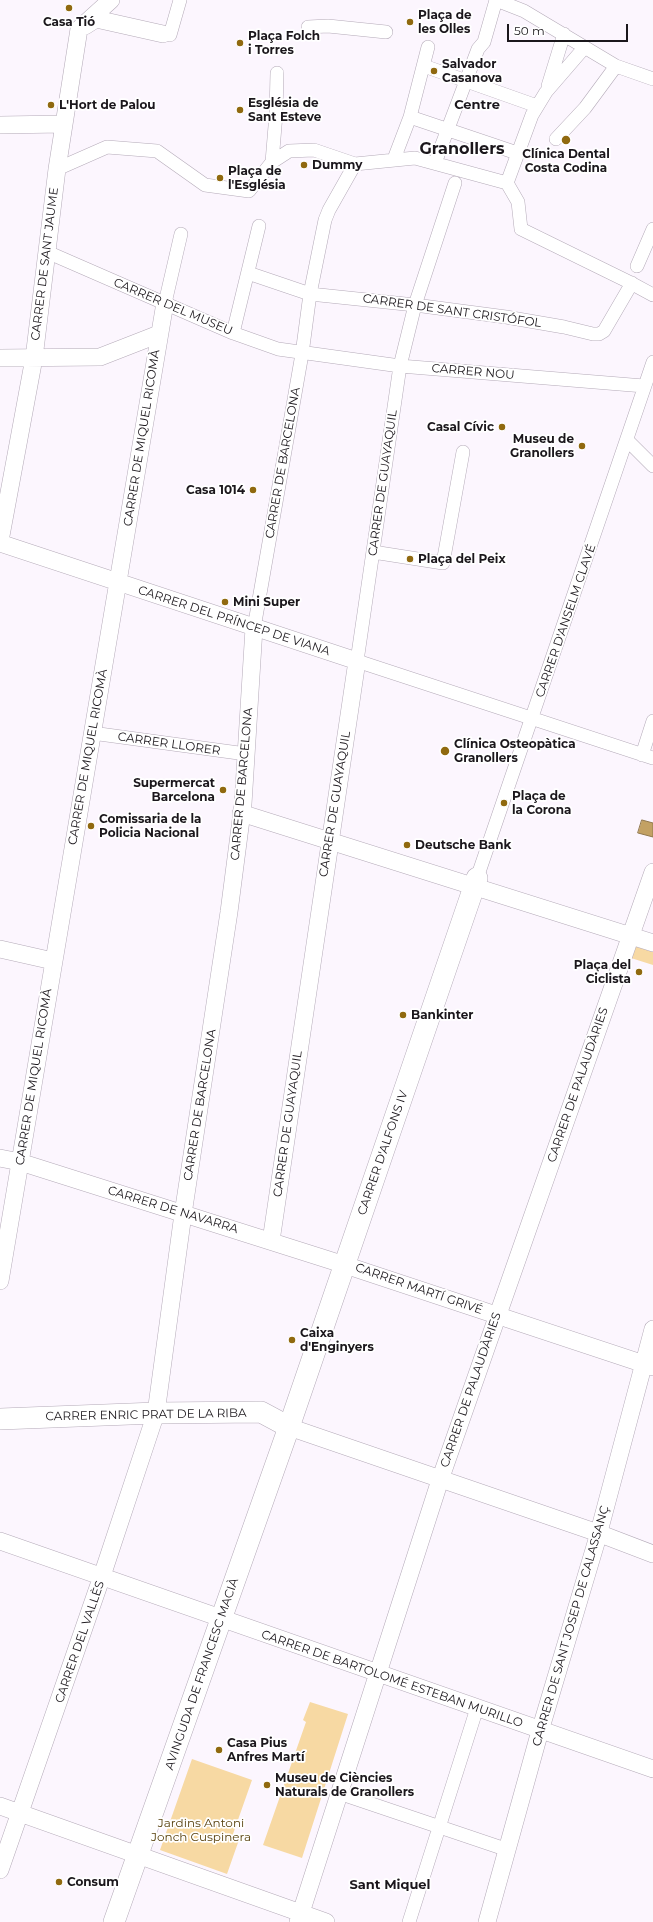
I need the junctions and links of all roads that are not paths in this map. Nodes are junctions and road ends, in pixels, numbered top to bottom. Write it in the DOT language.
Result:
graph roads {
  1 [pos="111,0"];
  2 [pos="180,0"];
  3 [pos="496,0"];
  4 [pos="526,5"];
  5 [pos="308,28"];
  6 [pos="79,29"];
  7 [pos="386,32"];
  8 [pos="163,34"];
  9 [pos="564,34"];
  10 [pos="428,47"];
  11 [pos="584,48"];
  12 [pos="425,63"];
  13 [pos="616,66"];
  14 [pos="277,73"];
  15 [pos="653,79"];
  16 [pos="466,81"];
  17 [pos="546,92"];
  18 [pos="537,106"];
  19 [pos="410,117"];
  20 [pos="63,124"];
  21 [pos="0,125"];
  22 [pos="448,130"];
  23 [pos="556,139"];
  24 [pos="517,153"];
  25 [pos="394,160"];
  26 [pos="272,162"];
  27 [pos="435,163"];
  28 [pos="355,164"];
  29 [pos="57,169"];
  30 [pos="507,182"];
  31 [pos="455,184"];
  32 [pos="258,226"];
  33 [pos="653,229"];
  34 [pos="181,234"];
  35 [pos="47,252"];
  36 [pos="248,273"];
  37 [pos="632,277"];
  38 [pos="310,294"];
  39 [pos="653,295"];
  40 [pos="165,303"];
  41 [pos="415,305"];
  42 [pos="234,333"];
  43 [pos="159,334"];
  44 [pos="302,354"];
  45 [pos="0,358"];
  46 [pos="34,358"];
  47 [pos="653,362"];
  48 [pos="400,366"];
  49 [pos="644,386"];
  50 [pos="628,441"];
  51 [pos="463,452"];
  52 [pos="653,466"];
  53 [pos="0,542"];
  54 [pos="373,552"];
  55 [pos="118,583"];
  56 [pos="254,628"];
  57 [pos="357,661"];
  58 [pos="532,720"];
  59 [pos="653,721"];
  60 [pos="92,733"];
  61 [pos="246,754"];
  62 [pos="647,756"];
  63 [pos="241,813"];
  64 [pos="330,840"];
  65 [pos="653,872"];
  66 [pos="476,882"];
  67 [pos="630,936"];
  68 [pos="653,943"];
  69 [pos="0,949"];
  70 [pos="53,961"];
  71 [pos="0,1158"];
  72 [pos="20,1162"];
  73 [pos="183,1214"];
  74 [pos="271,1241"];
  75 [pos="345,1264"];
  76 [pos="0,1281"];
  77 [pos="497,1315"];
  78 [pos="653,1329"];
  79 [pos="648,1366"];
  80 [pos="156,1413"];
  81 [pos="0,1419"];
  82 [pos="289,1427"];
  83 [pos="440,1480"];
  84 [pos="598,1533"];
  85 [pos="0,1541"];
  86 [pos="653,1554"];
  87 [pos="102,1576"];
  88 [pos="221,1619"];
  89 [pos="378,1672"];
  90 [pos="477,1708"];
  91 [pos="540,1731"];
  92 [pos="653,1769"];
  93 [pos="339,1793"];
  94 [pos="0,1806"];
  95 [pos="21,1813"];
  96 [pos="440,1826"];
  97 [pos="508,1850"];
  98 [pos="138,1855"];
  99 [pos="0,1870"];
  100 [pos="299,1918"];
  101 [pos="114,1922"];
  102 [pos="326,1922"];
  103 [pos="409,1922"];
  104 [pos="487,1922"];
  1 -- 6 [label="street"];
  2 -- 8 [label="street"];
  3 -- 4 [label="street"];
  3 -- 16 [label="street"];
  4 -- 9 [label="street"];
  5 -- 7 [label="street"];
  6 -- 8 [label="street"];
  6 -- 20 [label="street, CARRER DE SANT JAUME"];
  9 -- 11 [label="street"];
  9 -- 17 [label="street"];
  10 -- 12 [label="street"];
  11 -- 13 [label="street"];
  11 -- 17 [label="street"];
  12 -- 16 [label="street"];
  12 -- 19 [label="street"];
  13 -- 15 [label="street"];
  13 -- 23 [label="street"];
  14 -- 26 [label="street"];
  16 -- 18 [label="street"];
  16 -- 22 [label="street"];
  17 -- 18 [label="street"];
  18 -- 24 [label="street"];
  19 -- 22 [label="street"];
  19 -- 25 [label="street"];
  20 -- 21 [label="street"];
  20 -- 29 [label="street, CARRER DE SANT JAUME"];
  22 -- 24 [label="street"];
  22 -- 27 [label="street"];
  24 -- 30 [label="street"];
  25 -- 27 [label="street"];
  25 -- 28 [label="street"];
  26 -- 28 [label="street"];
  26 -- 29 [label="street"];
  27 -- 30 [label="street"];
  28 -- 38 [label="street, CARRER DE BARCELONA"];
  29 -- 35 [label="street, CARRER DE SANT JAUME"];
  30 -- 37 [label="street"];
  31 -- 41 [label="street, CARRER DE GUAYAQUIL"];
  32 -- 36 [label="street"];
  33 -- 37 [label="street"];
  34 -- 40 [label="street, CARRER DE MIQUEL RICOMÀ"];
  35 -- 40 [label="street, CARRER DEL MUSEU"];
  35 -- 46 [label="street, CARRER DE SANT JAUME"];
  36 -- 38 [label="street, CARRER DE SANT CRISTÓFOL"];
  36 -- 42 [label="street"];
  37 -- 39 [label="street"];
  37 -- 41 [label="street, CARRER DE SANT CRISTÓFOL"];
  38 -- 41 [label="street, CARRER DE SANT CRISTÓFOL"];
  38 -- 44 [label="street, CARRER DE BARCELONA"];
  40 -- 42 [label="street, CARRER DEL MUSEU"];
  40 -- 43 [label="street, CARRER DE MIQUEL RICOMÀ"];
  41 -- 48 [label="street, CARRER DE GUAYAQUIL"];
  42 -- 44 [label="street, CARRER DEL MUSEU"];
  43 -- 46 [label="street"];
  43 -- 55 [label="street, CARRER DE MIQUEL RICOMÀ"];
  44 -- 48 [label="street, CARRER NOU"];
  44 -- 56 [label="street, CARRER DE BARCELONA"];
  45 -- 46 [label="street"];
  46 -- 53 [label="street, CARRER DE SANT JAUME"];
  47 -- 49 [label="street, CARRER D'ANSELM CLAVÉ"];
  48 -- 49 [label="street, CARRER NOU"];
  48 -- 54 [label="street, CARRER DE GUAYAQUIL"];
  49 -- 50 [label="street, CARRER D'ANSELM CLAVÉ"];
  50 -- 52 [label="street"];
  50 -- 58 [label="street, CARRER D'ANSELM CLAVÉ"];
  51 -- 54 [label="street"];
  53 -- 55 [label="street, CARRER DEL PRÍNCEP DE VIANA"];
  54 -- 57 [label="street, CARRER DE GUAYAQUIL"];
  55 -- 56 [label="street, CARRER DEL PRÍNCEP DE VIANA"];
  55 -- 60 [label="street, CARRER DE MIQUEL RICOMÀ"];
  56 -- 57 [label="street, CARRER DEL PRÍNCEP DE VIANA"];
  56 -- 61 [label="street, CARRER DE BARCELONA"];
  57 -- 58 [label="street, CARRER DEL PRÍNCEP DE VIANA"];
  57 -- 64 [label="street, CARRER DE GUAYAQUIL"];
  58 -- 62 [label="street"];
  58 -- 66 [label="street, CARRER D'ANSELM CLAVÉ"];
  59 -- 62 [label="street"];
  60 -- 61 [label="street, CARRER LLORER"];
  60 -- 70 [label="street, CARRER DE MIQUEL RICOMÀ"];
  61 -- 63 [label="street, CARRER DE BARCELONA"];
  63 -- 64 [label="street"];
  63 -- 73 [label="street, CARRER DE BARCELONA"];
  64 -- 66 [label="street"];
  64 -- 74 [label="street, CARRER DE GUAYAQUIL"];
  65 -- 67 [label="street, CARRER DE PALAUDÀRIES"];
  66 -- 67 [label="street"];
  66 -- 75 [label="street, CARRER D'ALFONS IV"];
  67 -- 68 [label="street"];
  67 -- 77 [label="street, CARRER DE PALAUDÀRIES"];
  69 -- 70 [label="street"];
  70 -- 72 [label="street, CARRER DE MIQUEL RICOMÀ"];
  71 -- 72 [label="street, CARRER DE NAVARRA"];
  72 -- 73 [label="street, CARRER DE NAVARRA"];
  72 -- 76 [label="street, CARRER DE MIQUEL RICOMÀ"];
  73 -- 74 [label="street, CARRER DE NAVARRA"];
  73 -- 80 [label="street, CARRER DE BARCELONA"];
  74 -- 75 [label="street, CARRER DE NAVARRA"];
  75 -- 77 [label="street, CARRER MARTÍ GRIVÉ"];
  75 -- 82 [label="street, CARRER D'ALFONS IV"];
  77 -- 79 [label="street, CARRER MARTÍ GRIVÉ"];
  77 -- 83 [label="street, CARRER DE PALAUDÀRIES"];
  78 -- 79 [label="street, CARRER DE SANT JOSEP DE CALASSANÇ"];
  79 -- 84 [label="street, CARRER DE SANT JOSEP DE CALASSANÇ"];
  80 -- 81 [label="street, CARRER ENRIC PRAT DE LA RIBA"];
  80 -- 82 [label="street, CARRER ENRIC PRAT DE LA RIBA"];
  80 -- 87 [label="street, CARRER DEL VALLÈS"];
  82 -- 83 [label="street"];
  82 -- 88 [label="street, AVINGUDA DE FRANCESC MACIÀ"];
  83 -- 84 [label="street"];
  83 -- 89 [label="street, CARRER DE PALAUDÀRIES"];
  84 -- 86 [label="street"];
  84 -- 91 [label="street, CARRER DE SANT JOSEP DE CALASSANÇ"];
  85 -- 87 [label="street, CARRER DE BARTOLOMÉ ESTEBAN MURILLO"];
  87 -- 88 [label="street, CARRER DE BARTOLOMÉ ESTEBAN MURILLO"];
  87 -- 95 [label="street, CARRER DEL VALLÈS"];
  88 -- 89 [label="street, CARRER DE BARTOLOMÉ ESTEBAN MURILLO"];
  88 -- 98 [label="street, AVINGUDA DE FRANCESC MACIÀ"];
  89 -- 90 [label="street, CARRER DE BARTOLOMÉ ESTEBAN MURILLO"];
  89 -- 93 [label="street, CARRER DE PALAUDÀRIES"];
  90 -- 91 [label="street, CARRER DE BARTOLOMÉ ESTEBAN MURILLO"];
  90 -- 96 [label="street"];
  91 -- 92 [label="street, CARRER DE BARTOLOMÉ ESTEBAN MURILLO"];
  91 -- 97 [label="street, CARRER DE SANT JOSEP DE CALASSANÇ"];
  93 -- 96 [label="street"];
  93 -- 100 [label="street, CARRER DE PALAUDÀRIES"];
  94 -- 95 [label="street"];
  95 -- 98 [label="street"];
  95 -- 99 [label="street, CARRER DEL VALLÈS"];
  96 -- 97 [label="street"];
  96 -- 103 [label="street"];
  97 -- 104 [label="street, CARRER DE SANT JOSEP DE CALASSANÇ"];
  98 -- 100 [label="street"];
  98 -- 101 [label="street, AVINGUDA DE FRANCESC MACIÀ"];
  100 -- 102 [label="street"];
}
